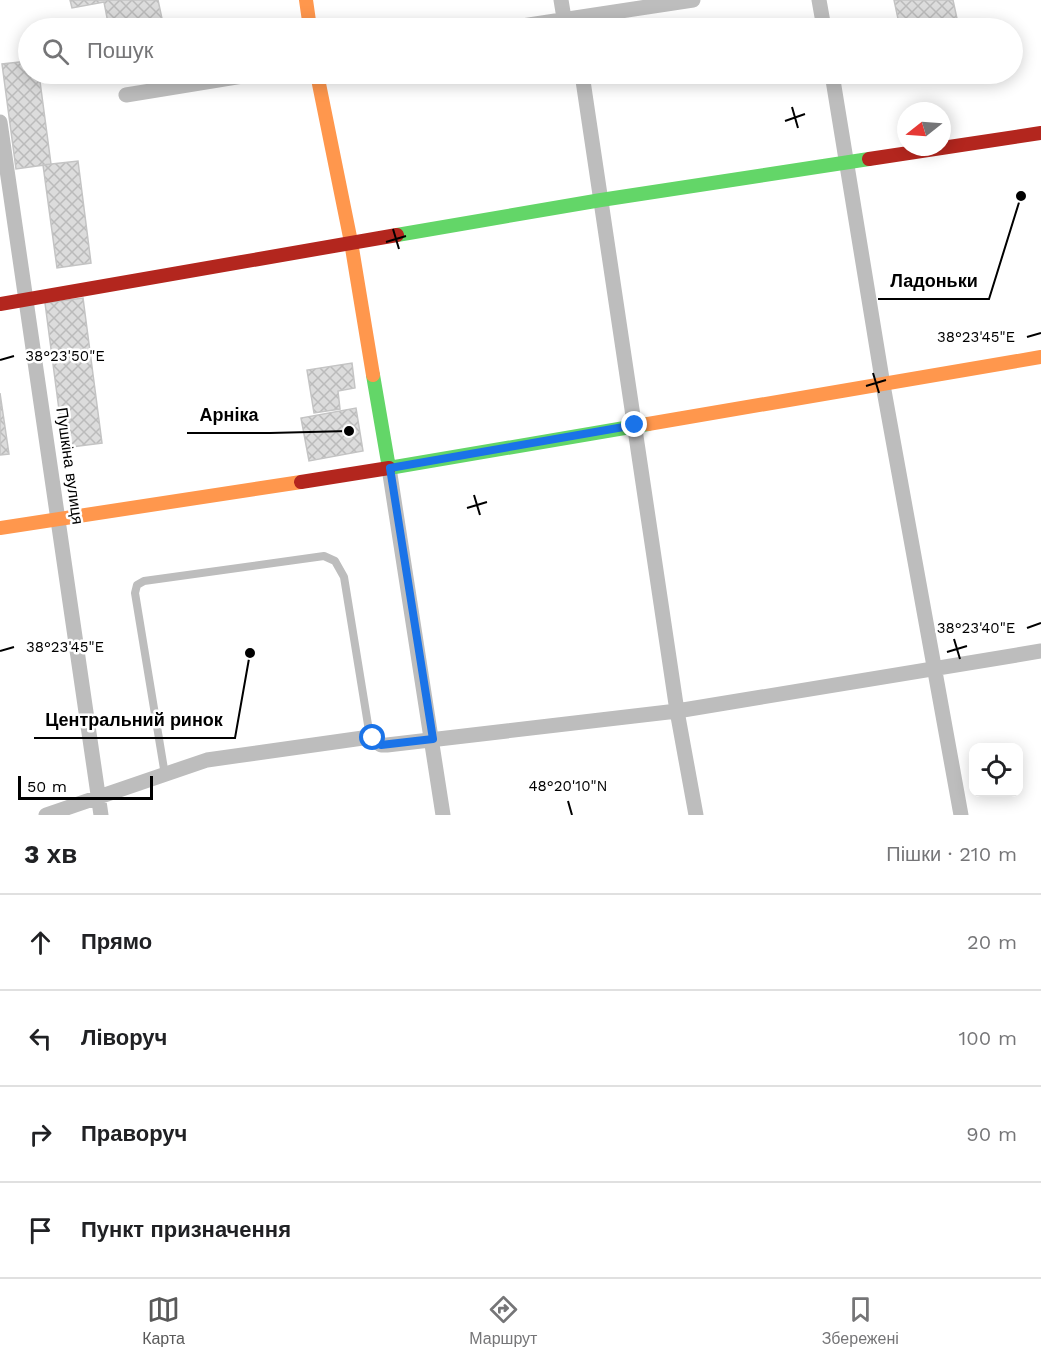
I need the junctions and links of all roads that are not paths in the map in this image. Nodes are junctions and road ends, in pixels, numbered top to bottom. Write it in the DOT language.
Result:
graph roads {
  1 [pos="306,0"];
  2 [pos="561,0"];
  3 [pos="693,0"];
  4 [pos="819,0"];
  5 [pos="309,18"];
  6 [pos="566,18"];
  7 [pos="594,18"];
  8 [pos="822,18"];
  9 [pos="194,84"];
  10 [pos="319,84"];
  11 [pos="584,84"];
  12 [pos="834,84"];
  13 [pos="126,95"];
  14 [pos="0,127"];
  15 [pos="1041,134"];
  16 [pos="848,164"];
  17 [pos="601,200"];
  18 [pos="351,242"];
  19 [pos="28,301"];
  20 [pos="0,304"];
  21 [pos="1041,357"];
  22 [pos="883,386"];
  23 [pos="635,425"];
  24 [pos="390,468"];
  25 [pos="60,518"];
  26 [pos="0,528"];
  27 [pos="1041,651"];
  28 [pos="934,668"];
  29 [pos="676,711"];
  30 [pos="370,737"];
  31 [pos="433,739"];
  32 [pos="165,775"];
  33 [pos="99,799"];
  34 [pos="46,815"];
  35 [pos="101,815"];
  36 [pos="443,815"];
  37 [pos="696,815"];
  38 [pos="961,815"];
  1 -- 5 [label="street"];
  2 -- 6 [label="street"];
  3 -- 7 [label="street"];
  4 -- 8 [label="street"];
  9 -- 13 [label="street"];
  10 -- 18 [label="street"];
  11 -- 17 [label="street"];
  12 -- 16 [label="street"];
  14 -- 19 [label="street, Пушкіна вулиця"];
  15 -- 16 [label="street"];
  16 -- 17 [label="street"];
  16 -- 22 [label="street"];
  17 -- 18 [label="street"];
  17 -- 23 [label="street"];
  18 -- 19 [label="street"];
  18 -- 24 [label="street"];
  19 -- 20 [label="street"];
  19 -- 25 [label="street, Пушкіна вулиця"];
  21 -- 22 [label="street"];
  22 -- 23 [label="street"];
  22 -- 28 [label="street"];
  23 -- 24 [label="street"];
  23 -- 29 [label="street"];
  24 -- 25 [label="street"];
  24 -- 31 [label="street"];
  25 -- 26 [label="street"];
  25 -- 33 [label="street, Пушкіна вулиця"];
  27 -- 28 [label="street"];
  28 -- 29 [label="street"];
  28 -- 38 [label="street"];
  29 -- 31 [label="street"];
  29 -- 37 [label="street"];
  30 -- 31 [label="street"];
  30 -- 32 [label="street"];
  30 -- 32 [label="lane"];
  31 -- 36 [label="street"];
  32 -- 33 [label="street"];
  33 -- 34 [label="street"];
  33 -- 35 [label="street, Пушкіна вулиця"];
}
